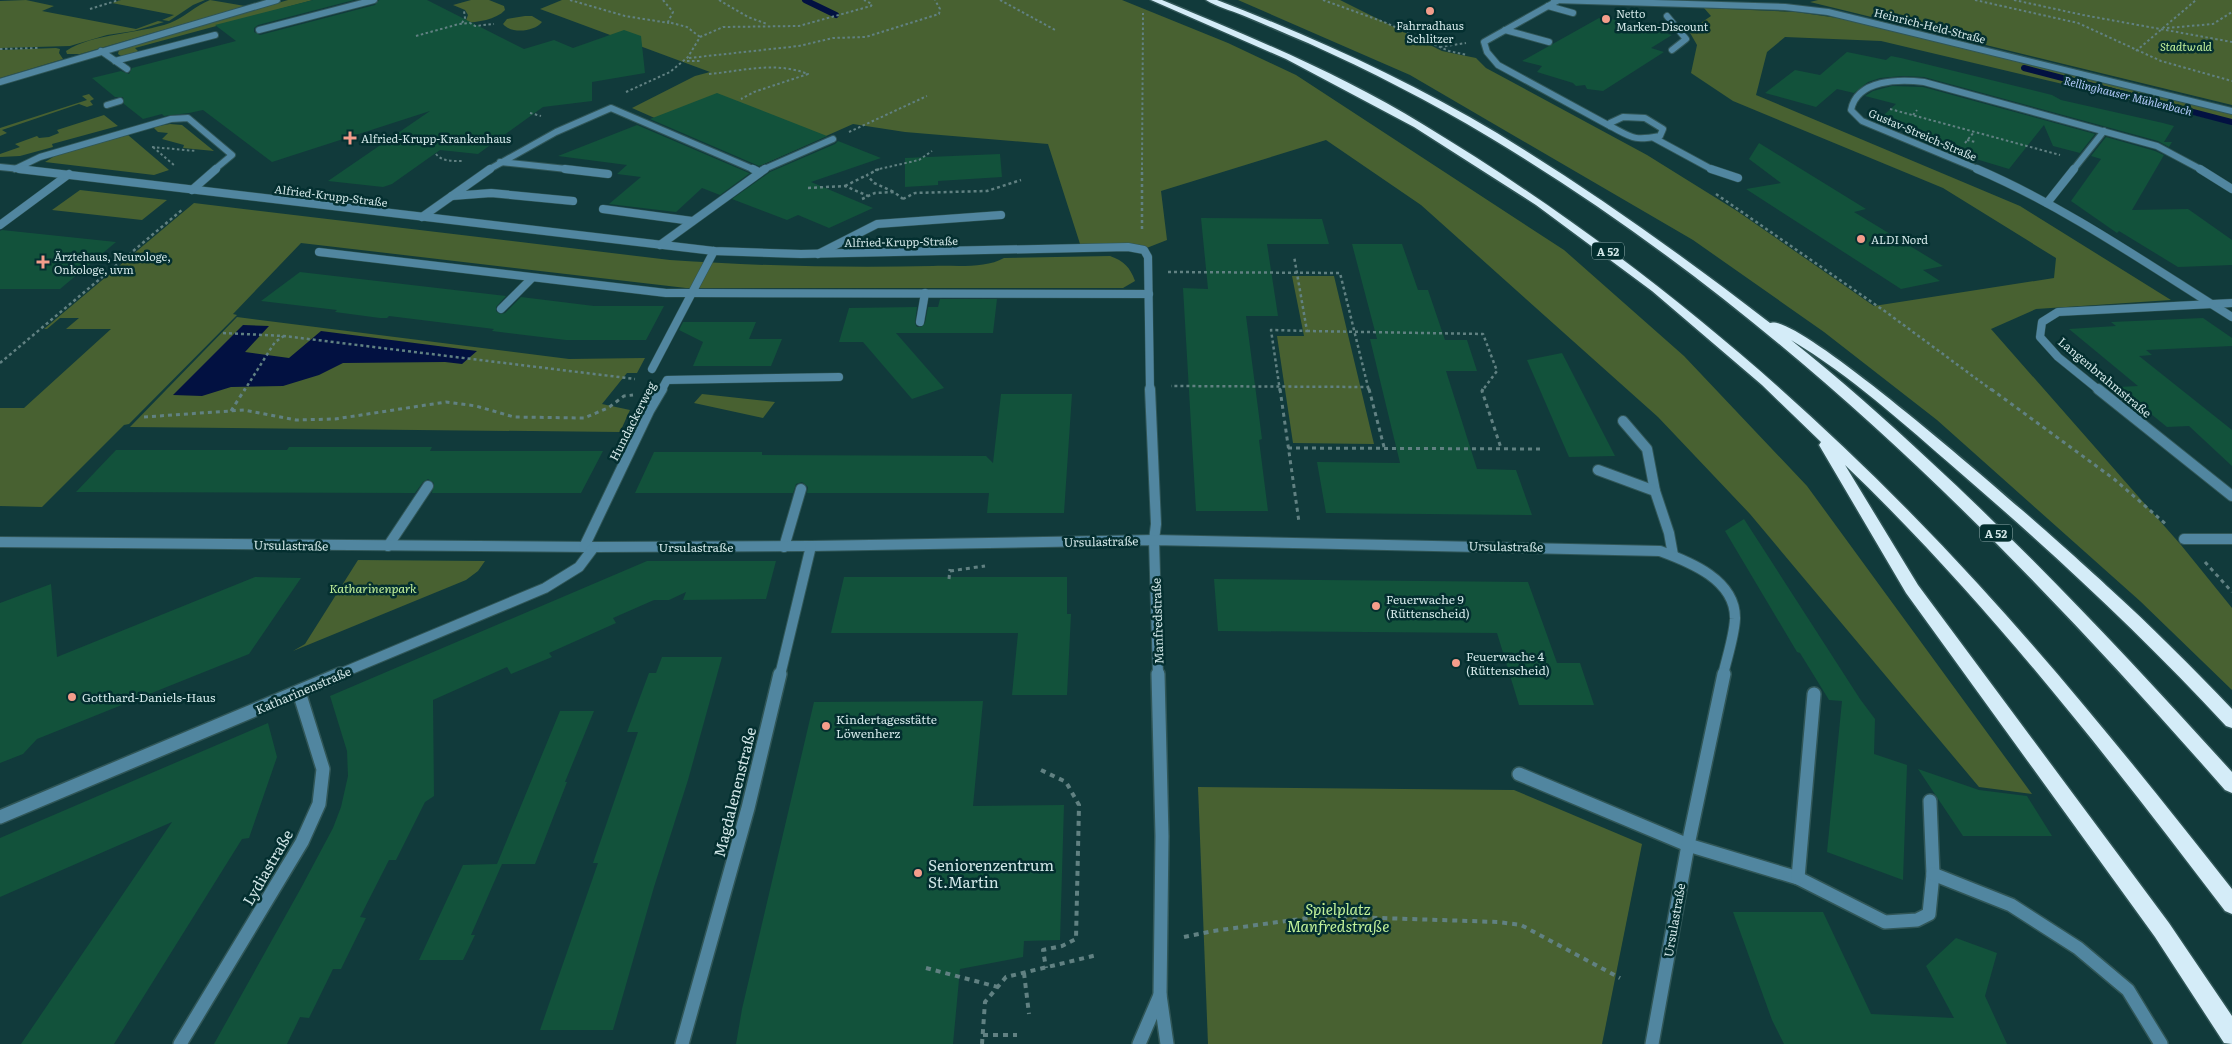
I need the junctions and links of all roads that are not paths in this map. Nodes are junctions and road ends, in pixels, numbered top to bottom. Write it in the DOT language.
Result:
graph roads {
  1 [pos="277,0"];
  2 [pos="374,0"];
  3 [pos="1155,0"];
  4 [pos="1210,0"];
  5 [pos="1555,0"];
  6 [pos="1783,0"];
  7 [pos="1609,1"];
  8 [pos="1658,3"];
  9 [pos="1548,6"];
  10 [pos="1785,7"];
  11 [pos="1573,13"];
  12 [pos="259,30"];
  13 [pos="1505,30"];
  14 [pos="215,35"];
  15 [pos="1549,42"];
  16 [pos="1672,50"];
  17 [pos="101,51"];
  18 [pos="115,61"];
  19 [pos="126,69"];
  20 [pos="0,82"];
  21 [pos="120,101"];
  22 [pos="107,105"];
  23 [pos="2232,111"];
  24 [pos="1610,126"];
  25 [pos="2104,131"];
  26 [pos="1654,138"];
  27 [pos="833,139"];
  28 [pos="500,162"];
  29 [pos="0,167"];
  30 [pos="15,169"];
  31 [pos="759,172"];
  32 [pos="69,174"];
  33 [pos="608,174"];
  34 [pos="1738,178"];
  35 [pos="2232,189"];
  36 [pos="192,190"];
  37 [pos="451,196"];
  38 [pos="573,201"];
  39 [pos="2047,203"];
  40 [pos="602,209"];
  41 [pos="1001,215"];
  42 [pos="422,217"];
  43 [pos="692,221"];
  44 [pos="0,225"];
  45 [pos="660,245"];
  46 [pos="1144,250"];
  47 [pos="714,251"];
  48 [pos="319,252"];
  49 [pos="818,254"];
  50 [pos="532,278"];
  51 [pos="692,293"];
  52 [pos="926,293"];
  53 [pos="1149,294"];
  54 [pos="2232,303"];
  55 [pos="1739,304"];
  56 [pos="2211,304"];
  57 [pos="501,308"];
  58 [pos="2232,317"];
  59 [pos="920,322"];
  60 [pos="652,369"];
  61 [pos="839,377"];
  62 [pos="1623,422"];
  63 [pos="1813,424"];
  64 [pos="1598,470"];
  65 [pos="428,486"];
  66 [pos="800,489"];
  67 [pos="1655,491"];
  68 [pos="2232,496"];
  69 [pos="2232,538"];
  70 [pos="2184,539"];
  71 [pos="1154,540"];
  72 [pos="0,542"];
  73 [pos="388,546"];
  74 [pos="811,546"];
  75 [pos="589,547"];
  76 [pos="784,547"];
  77 [pos="1673,556"];
  78 [pos="299,692"];
  79 [pos="1814,694"];
  80 [pos="2232,720"];
  81 [pos="1519,774"];
  82 [pos="2232,785"];
  83 [pos="1930,801"];
  84 [pos="0,817"];
  85 [pos="1688,845"];
  86 [pos="1933,874"];
  87 [pos="1798,878"];
  88 [pos="2232,905"];
  89 [pos="1160,994"];
  90 [pos="2232,1035"];
  91 [pos="180,1044"];
  92 [pos="682,1044"];
  93 [pos="1139,1044"];
  94 [pos="1167,1044"];
  95 [pos="1652,1044"];
  96 [pos="2161,1044"];
  1 -- 17 [label="street"];
  2 -- 12 [label="street"];
  3 -- 63 [label="highway, A 52"];
  4 -- 55 [label="highway, A 52"];
  5 -- 7 [label="street, Heinrich-Held-Straße"];
  5 -- 9 [label="street, Heinrich-Held-Straße"];
  6 -- 10 [label="street"];
  7 -- 8 [label="street, Heinrich-Held-Straße"];
  8 -- 10 [label="street, Heinrich-Held-Straße"];
  8 -- 16 [label="street"];
  9 -- 11 [label="street"];
  9 -- 13 [label="street, Heinrich-Held-Straße"];
  10 -- 23 [label="street, Heinrich-Held-Straße"];
  13 -- 15 [label="street"];
  13 -- 24 [label="street, Heinrich-Held-Straße"];
  14 -- 18 [label="street"];
  17 -- 18 [label="street"];
  17 -- 20 [label="street"];
  18 -- 19 [label="street"];
  21 -- 22 [label="street"];
  24 -- 26 [label="street"];
  24 -- 26 [label="street"];
  25 -- 35 [label="street, Gustav-Streich-Straße"];
  25 -- 39 [label="street"];
  25 -- 39 [label="street, Gustav-Streich-Straße"];
  26 -- 34 [label="street"];
  27 -- 31 [label="street"];
  28 -- 31 [label="street"];
  28 -- 33 [label="street"];
  28 -- 37 [label="street"];
  29 -- 30 [label="street, Alfried-Krupp-Straße"];
  30 -- 32 [label="street, Alfried-Krupp-Straße"];
  30 -- 36 [label="street"];
  31 -- 43 [label="street"];
  32 -- 36 [label="street, Alfried-Krupp-Straße"];
  32 -- 44 [label="street"];
  36 -- 42 [label="street, Alfried-Krupp-Straße"];
  37 -- 38 [label="street"];
  37 -- 42 [label="street"];
  39 -- 56 [label="street, Gustav-Streich-Straße"];
  40 -- 43 [label="street"];
  41 -- 49 [label="street"];
  42 -- 45 [label="street, Alfried-Krupp-Straße"];
  43 -- 45 [label="street"];
  45 -- 47 [label="street, Alfried-Krupp-Straße"];
  46 -- 49 [label="street, Alfried-Krupp-Straße"];
  46 -- 53 [label="street, Manfredstraße"];
  47 -- 49 [label="street, Alfried-Krupp-Straße"];
  47 -- 51 [label="street, Hundackerweg"];
  48 -- 50 [label="street"];
  50 -- 51 [label="street"];
  50 -- 57 [label="street"];
  51 -- 52 [label="street"];
  51 -- 60 [label="street, Hundackerweg"];
  52 -- 53 [label="street"];
  52 -- 59 [label="street"];
  53 -- 71 [label="street, Manfredstraße"];
  54 -- 56 [label="street"];
  55 -- 80 [label="highway"];
  55 -- 82 [label="highway, A 52"];
  56 -- 58 [label="street, Gustav-Streich-Straße"];
  56 -- 68 [label="street, Langenbrahmstraße"];
  61 -- 75 [label="street, Hundackerweg"];
  62 -- 67 [label="street"];
  63 -- 88 [label="highway, A 52"];
  63 -- 90 [label="highway"];
  64 -- 67 [label="street"];
  65 -- 73 [label="street"];
  66 -- 76 [label="street"];
  67 -- 77 [label="street"];
  69 -- 70 [label="street"];
  71 -- 74 [label="street, Ursulastraße"];
  71 -- 77 [label="street, Ursulastraße"];
  71 -- 89 [label="street, Manfredstraße"];
  72 -- 73 [label="street, Ursulastraße"];
  73 -- 75 [label="street, Ursulastraße"];
  74 -- 76 [label="street, Ursulastraße"];
  74 -- 92 [label="street, Magdalenenstraße"];
  75 -- 76 [label="street, Ursulastraße"];
  75 -- 78 [label="street, Katharinenstraße"];
  77 -- 85 [label="street, Ursulastraße"];
  78 -- 84 [label="street, Katharinenstraße"];
  78 -- 91 [label="street, Lydiastraße"];
  79 -- 87 [label="street"];
  81 -- 85 [label="street"];
  83 -- 86 [label="street"];
  85 -- 87 [label="street"];
  85 -- 95 [label="street, Ursulastraße"];
  86 -- 87 [label="street"];
  86 -- 96 [label="street"];
  89 -- 93 [label="street, Manfredstraße"];
  89 -- 94 [label="street, Manfredstraße"];
}
